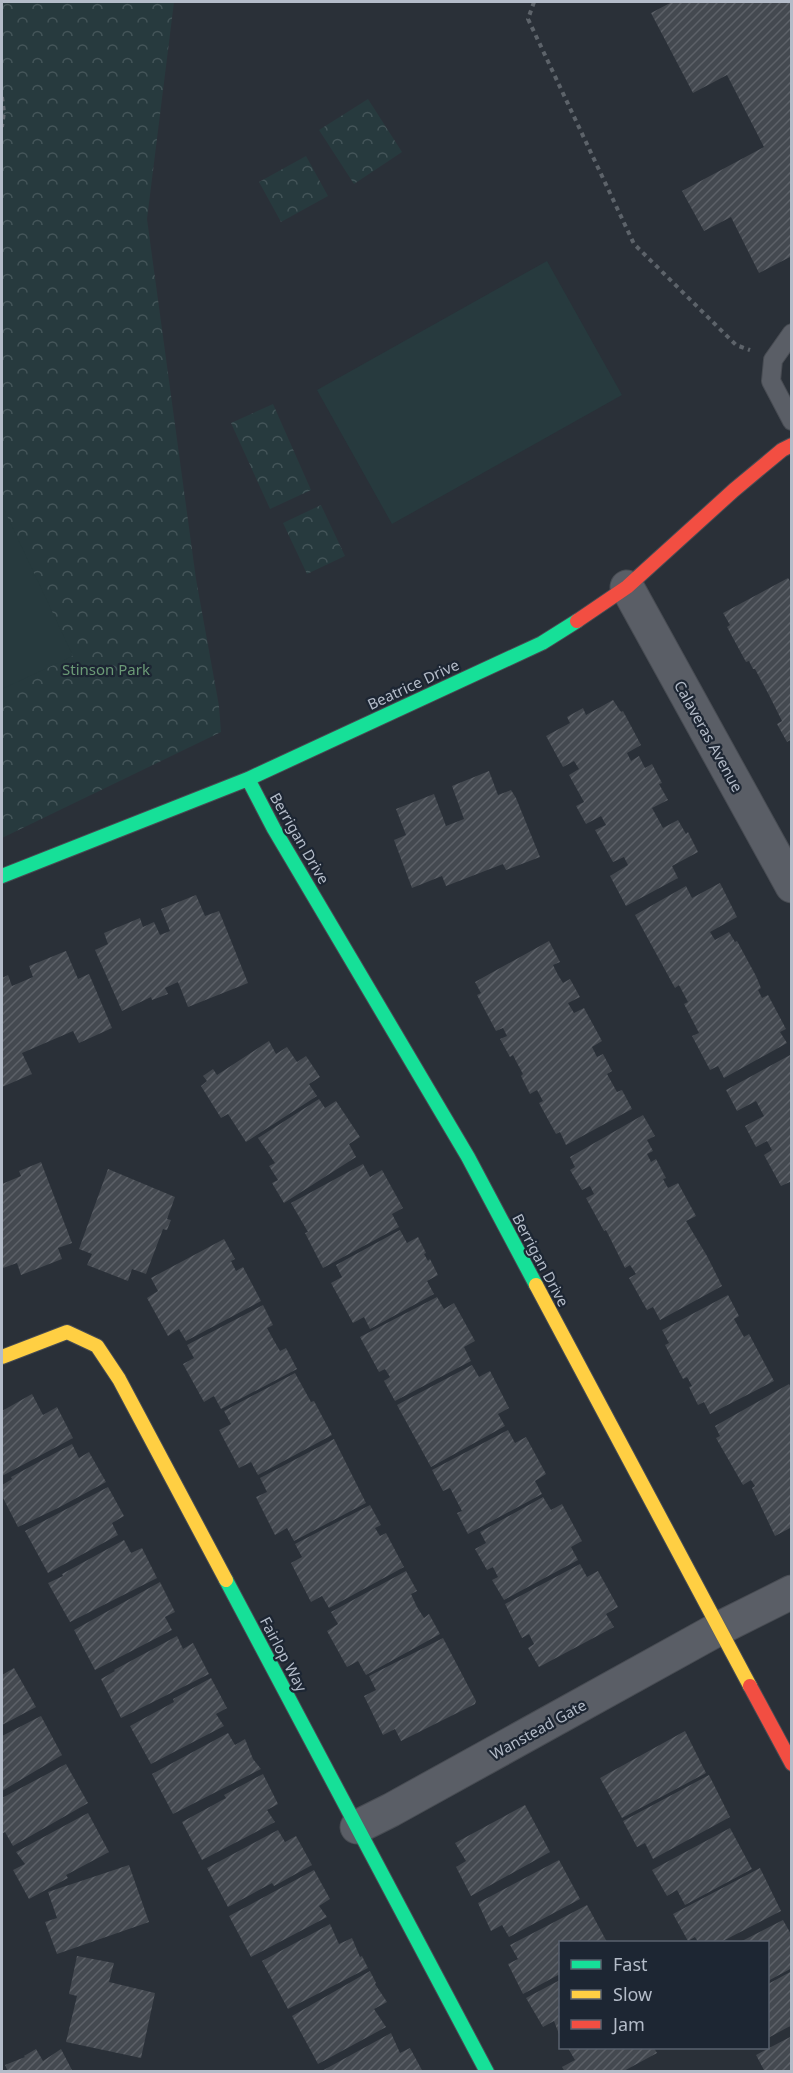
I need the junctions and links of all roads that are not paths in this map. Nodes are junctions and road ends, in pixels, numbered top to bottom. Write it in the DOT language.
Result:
graph roads {
  1 [pos="792,333"];
  2 [pos="792,421"];
  3 [pos="792,445"];
  4 [pos="627,587"];
  5 [pos="248,779"];
  6 [pos="2,876"];
  7 [pos="792,886"];
  8 [pos="2,1357"];
  9 [pos="792,1592"];
  10 [pos="718,1629"];
  11 [pos="792,1764"];
  12 [pos="357,1827"];
  13 [pos="487,2072"];
  1 -- 2 [label="lane"];
  3 -- 4 [label="street, Beatrice Drive"];
  4 -- 5 [label="street, Beatrice Drive"];
  4 -- 7 [label="street, Calaveras Avenue"];
  5 -- 6 [label="street, Beatrice Drive"];
  5 -- 10 [label="street, Berrigan Drive"];
  8 -- 12 [label="street, Fairlop Way"];
  9 -- 10 [label="street, Wanstead Gate"];
  10 -- 11 [label="street, Berrigan Drive"];
  10 -- 12 [label="street, Wanstead Gate"];
  12 -- 13 [label="street, Fairlop Way"];
}
